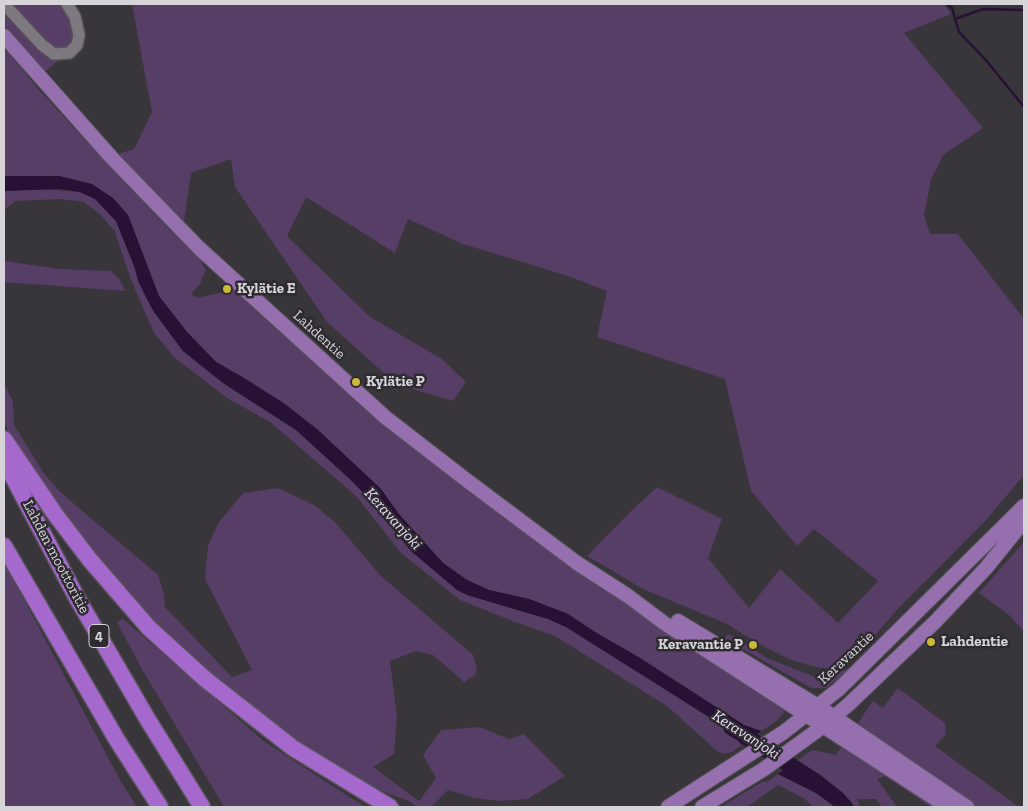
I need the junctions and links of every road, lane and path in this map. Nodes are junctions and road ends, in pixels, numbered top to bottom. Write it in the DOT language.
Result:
graph roads {
  1 [pos="4,4"];
  2 [pos="67,4"];
  3 [pos="4,36"];
  4 [pos="4,439"];
  5 [pos="4,460"];
  6 [pos="1024,506"];
  7 [pos="1024,521"];
  8 [pos="4,546"];
  9 [pos="628,596"];
  10 [pos="818,706"];
  11 [pos="806,715"];
  12 [pos="834,717"];
  13 [pos="822,727"];
  14 [pos="160,807"];
  15 [pos="202,807"];
  16 [pos="390,807"];
  17 [pos="668,807"];
  18 [pos="702,807"];
  19 [pos="948,807"];
  20 [pos="967,807"];
  1 -- 2 [label="street"];
  3 -- 9 [label="main road, Lahdentie"];
  4 -- 16 [label="highway"];
  5 -- 15 [label="highway, Lahden moottoritie / 4"];
  6 -- 10 [label="main road, Keravantie"];
  7 -- 12 [label="main road"];
  8 -- 14 [label="highway"];
  9 -- 10 [label="main road, Lahdentie"];
  9 -- 11 [label="main road, Lahdentie"];
  10 -- 11 [label="main road, Keravantie"];
  10 -- 12 [label="main road, Lahdentie"];
  11 -- 13 [label="main road, Lahdentie"];
  11 -- 17 [label="main road, Keravantie"];
  12 -- 13 [label="main road"];
  12 -- 20 [label="main road, Lahdentie"];
  13 -- 18 [label="main road"];
  13 -- 19 [label="main road, Lahdentie"];
}
